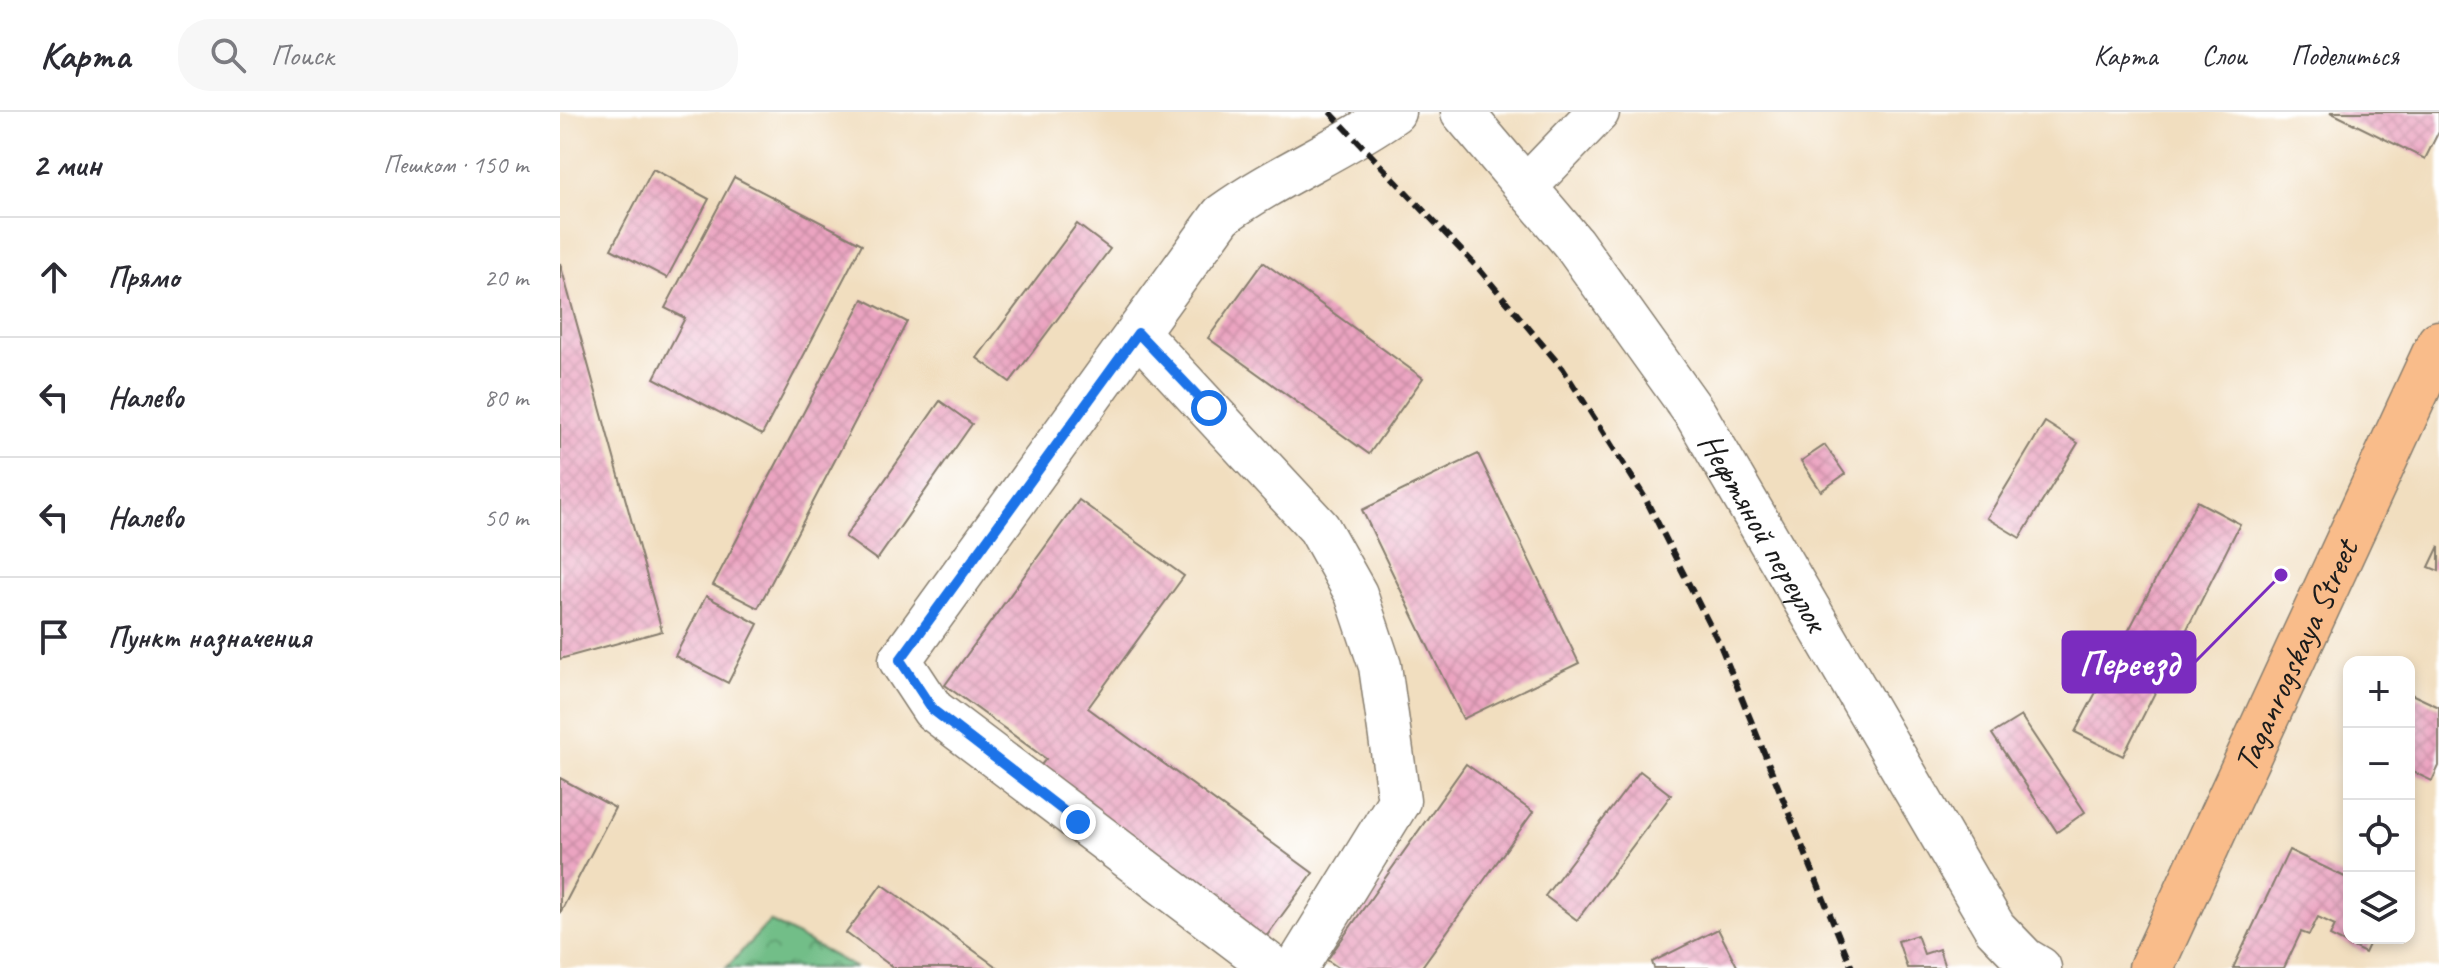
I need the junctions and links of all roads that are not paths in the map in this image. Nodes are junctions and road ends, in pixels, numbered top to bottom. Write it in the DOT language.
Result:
graph roads {
  1 [pos="1394,112"];
  2 [pos="1462,112"];
  3 [pos="1598,112"];
  4 [pos="1526,187"];
  5 [pos="1138,333"];
  6 [pos="2439,343"];
  7 [pos="1274,968"];
  8 [pos="1296,968"];
  9 [pos="2040,968"];
  10 [pos="2151,968"];
  1 -- 5 [label="street"];
  2 -- 4 [label="street, Нефтяной переулок"];
  3 -- 4 [label="street"];
  4 -- 9 [label="street, Нефтяной переулок"];
  5 -- 7 [label="street"];
  5 -- 8 [label="street"];
  6 -- 10 [label="main road, Taganrogskaya Street"];
}
